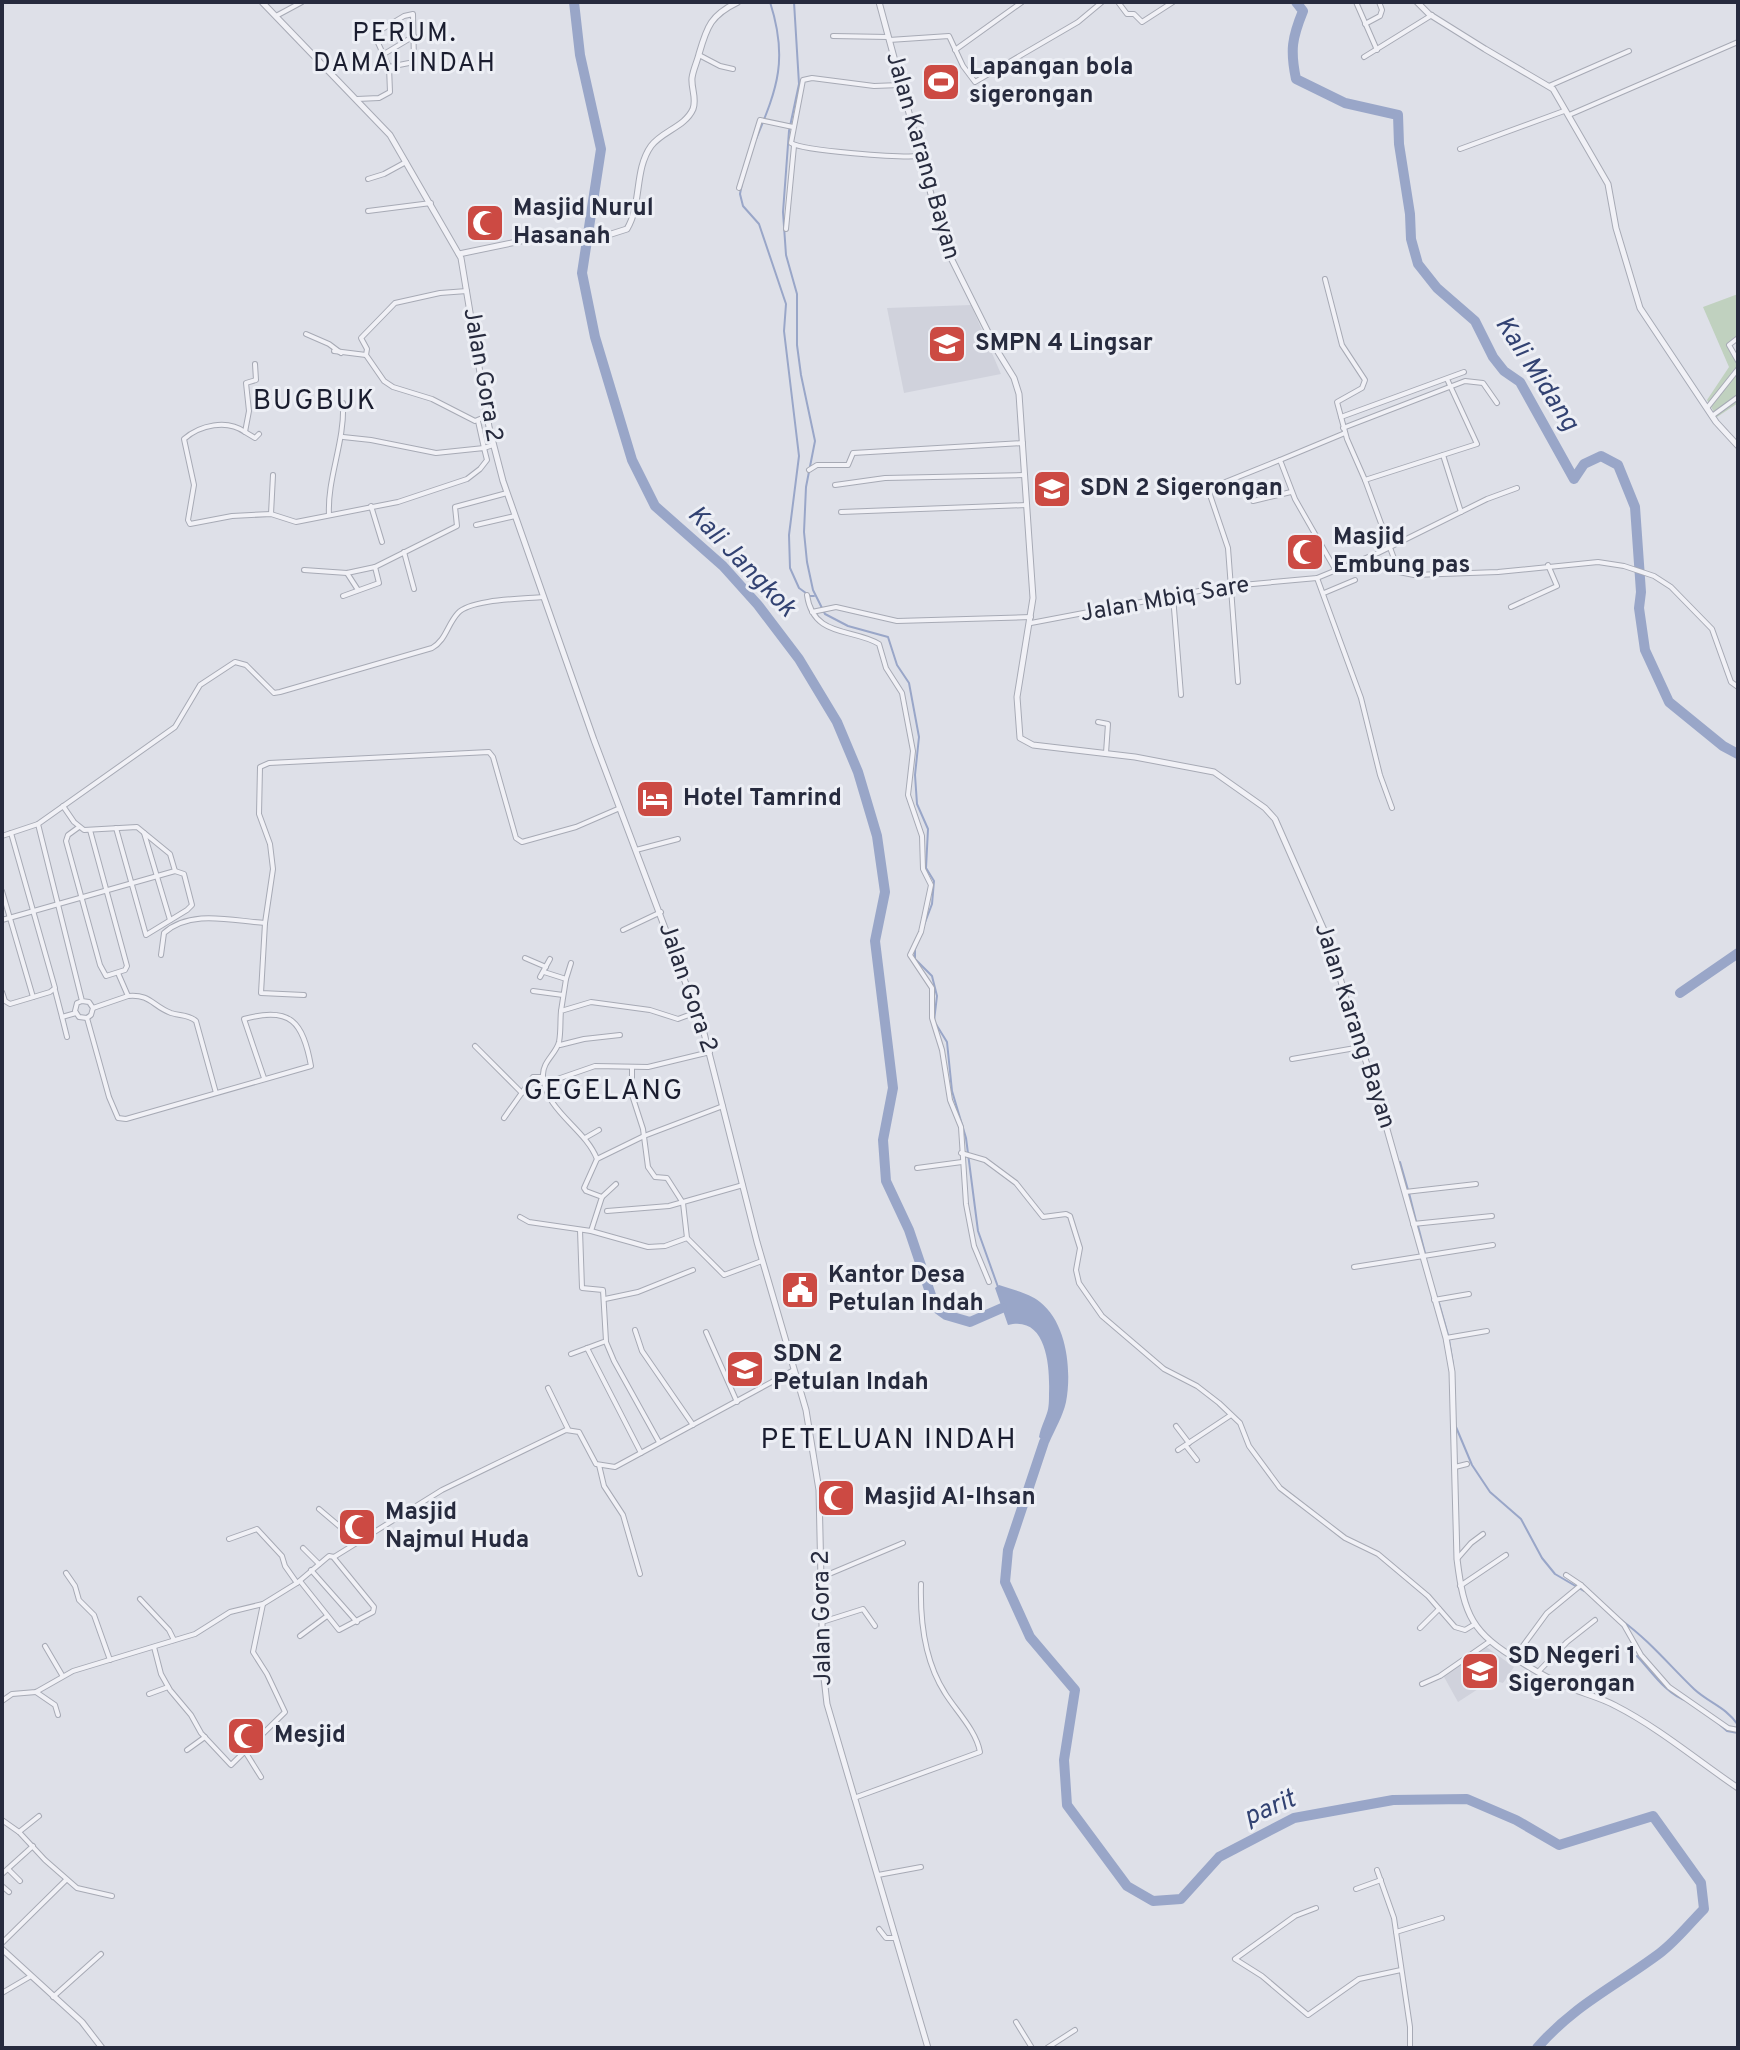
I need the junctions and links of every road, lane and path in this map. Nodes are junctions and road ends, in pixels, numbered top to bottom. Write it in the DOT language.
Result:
graph roads {
  1 [pos="262,2"];
  2 [pos="302,2"];
  3 [pos="738,2"];
  4 [pos="879,2"];
  5 [pos="1022,2"];
  6 [pos="1102,2"];
  7 [pos="1118,2"];
  8 [pos="1173,2"];
  9 [pos="1356,2"];
  10 [pos="1379,2"];
  11 [pos="1417,2"];
  12 [pos="1432,15"];
  13 [pos="276,16"];
  14 [pos="1365,24"];
  15 [pos="414,36"];
  16 [pos="833,36"];
  17 [pos="888,38"];
  18 [pos="1738,42"];
  19 [pos="955,50"];
  20 [pos="1377,50"];
  21 [pos="1629,51"];
  22 [pos="384,54"];
  23 [pos="699,55"];
  24 [pos="1364,57"];
  25 [pos="389,67"];
  26 [pos="733,69"];
  27 [pos="900,85"];
  28 [pos="1549,86"];
  29 [pos="357,99"];
  30 [pos="1566,113"];
  31 [pos="790,126"];
  32 [pos="794,146"];
  33 [pos="1460,149"];
  34 [pos="920,156"];
  35 [pos="406,162"];
  36 [pos="368,179"];
  37 [pos="739,188"];
  38 [pos="431,203"];
  39 [pos="368,211"];
  40 [pos="786,229"];
  41 [pos="459,254"];
  42 [pos="1325,279"];
  43 [pos="467,291"];
  44 [pos="306,334"];
  45 [pos="1738,338"];
  46 [pos="334,351"];
  47 [pos="341,353"];
  48 [pos="366,355"];
  49 [pos="1738,361"];
  50 [pos="255,364"];
  51 [pos="1738,369"];
  52 [pos="1464,372"];
  53 [pos="1447,379"];
  54 [pos="1449,388"];
  55 [pos="1738,397"];
  56 [pos="343,403"];
  57 [pos="1497,403"];
  58 [pos="1707,408"];
  59 [pos="487,416"];
  60 [pos="1712,416"];
  61 [pos="1341,417"];
  62 [pos="478,421"];
  63 [pos="1344,431"];
  64 [pos="245,432"];
  65 [pos="259,434"];
  66 [pos="343,437"];
  67 [pos="1023,443"];
  68 [pos="493,445"];
  69 [pos="1738,446"];
  70 [pos="484,448"];
  71 [pos="1443,455"];
  72 [pos="1280,460"];
  73 [pos="809,470"];
  74 [pos="273,475"];
  75 [pos="1024,475"];
  76 [pos="1365,480"];
  77 [pos="835,485"];
  78 [pos="1517,488"];
  79 [pos="1291,492"];
  80 [pos="507,493"];
  81 [pos="1253,501"];
  82 [pos="1026,505"];
  83 [pos="371,506"];
  84 [pos="841,512"];
  85 [pos="1461,512"];
  86 [pos="271,514"];
  87 [pos="329,515"];
  88 [pos="515,516"];
  89 [pos="476,525"];
  90 [pos="382,542"];
  91 [pos="1389,547"];
  92 [pos="404,552"];
  93 [pos="1548,565"];
  94 [pos="375,567"];
  95 [pos="1335,569"];
  96 [pos="304,570"];
  97 [pos="347,573"];
  98 [pos="1317,578"];
  99 [pos="1355,580"];
  100 [pos="1232,586"];
  101 [pos="414,589"];
  102 [pos="358,590"];
  103 [pos="1324,593"];
  104 [pos="807,595"];
  105 [pos="343,596"];
  106 [pos="1173,596"];
  107 [pos="543,597"];
  108 [pos="1511,607"];
  109 [pos="813,612"];
  110 [pos="1031,620"];
  111 [pos="1238,682"];
  112 [pos="1738,687"];
  113 [pos="1181,695"];
  114 [pos="1098,722"];
  115 [pos="1106,753"];
  116 [pos="63,806"];
  117 [pos="620,808"];
  118 [pos="1392,808"];
  119 [pos="38,824"];
  120 [pos="79,827"];
  121 [pos="116,827"];
  122 [pos="90,830"];
  123 [pos="143,830"];
  124 [pos="11,833"];
  125 [pos="2,836"];
  126 [pos="678,839"];
  127 [pos="636,850"];
  128 [pos="175,871"];
  129 [pos="158,877"];
  130 [pos="132,883"];
  131 [pos="105,890"];
  132 [pos="2,891"];
  133 [pos="82,896"];
  134 [pos="57,903"];
  135 [pos="33,910"];
  136 [pos="661,912"];
  137 [pos="9,918"];
  138 [pos="2,920"];
  139 [pos="170,920"];
  140 [pos="265,923"];
  141 [pos="623,930"];
  142 [pos="161,955"];
  143 [pos="525,958"];
  144 [pos="550,959"];
  145 [pos="571,963"];
  146 [pos="545,970"];
  147 [pos="118,973"];
  148 [pos="540,977"];
  149 [pos="566,979"];
  150 [pos="55,990"];
  151 [pos="533,991"];
  152 [pos="2,992"];
  153 [pos="304,995"];
  154 [pos="563,995"];
  155 [pos="128,996"];
  156 [pos="33,997"];
  157 [pos="82,1001"];
  158 [pos="93,1008"];
  159 [pos="561,1011"];
  160 [pos="76,1013"];
  161 [pos="699,1015"];
  162 [pos="62,1017"];
  163 [pos="87,1018"];
  164 [pos="620,1035"];
  165 [pos="67,1037"];
  166 [pos="475,1046"];
  167 [pos="559,1046"];
  168 [pos="1361,1047"];
  169 [pos="710,1052"];
  170 [pos="1292,1059"];
  171 [pos="632,1067"];
  172 [pos="543,1077"];
  173 [pos="264,1078"];
  174 [pos="545,1083"];
  175 [pos="216,1093"];
  176 [pos="522,1093"];
  177 [pos="723,1106"];
  178 [pos="504,1118"];
  179 [pos="599,1130"];
  180 [pos="644,1136"];
  181 [pos="585,1138"];
  182 [pos="962,1153"];
  183 [pos="597,1159"];
  184 [pos="962,1162"];
  185 [pos="917,1168"];
  186 [pos="616,1184"];
  187 [pos="1476,1184"];
  188 [pos="743,1185"];
  189 [pos="1405,1192"];
  190 [pos="602,1197"];
  191 [pos="683,1203"];
  192 [pos="607,1211"];
  193 [pos="1492,1216"];
  194 [pos="520,1217"];
  195 [pos="1413,1224"];
  196 [pos="580,1229"];
  197 [pos="591,1231"];
  198 [pos="687,1238"];
  199 [pos="1493,1245"];
  200 [pos="1422,1258"];
  201 [pos="762,1261"];
  202 [pos="1354,1267"];
  203 [pos="693,1270"];
  204 [pos="989,1282"];
  205 [pos="1469,1294"];
  206 [pos="604,1300"];
  207 [pos="1434,1300"];
  208 [pos="635,1330"];
  209 [pos="1487,1331"];
  210 [pos="706,1332"];
  211 [pos="1446,1338"];
  212 [pos="606,1341"];
  213 [pos="587,1347"];
  214 [pos="571,1354"];
  215 [pos="794,1370"];
  216 [pos="548,1388"];
  217 [pos="737,1402"];
  218 [pos="1231,1415"];
  219 [pos="693,1425"];
  220 [pos="1176,1426"];
  221 [pos="569,1430"];
  222 [pos="659,1442"];
  223 [pos="1187,1444"];
  224 [pos="1178,1450"];
  225 [pos="641,1453"];
  226 [pos="1197,1460"];
  227 [pos="1467,1464"];
  228 [pos="599,1465"];
  229 [pos="1453,1467"];
  230 [pos="319,1509"];
  231 [pos="1483,1534"];
  232 [pos="229,1539"];
  233 [pos="358,1542"];
  234 [pos="903,1543"];
  235 [pos="303,1548"];
  236 [pos="1506,1555"];
  237 [pos="334,1557"];
  238 [pos="1457,1559"];
  239 [pos="319,1564"];
  240 [pos="311,1570"];
  241 [pos="66,1573"];
  242 [pos="640,1574"];
  243 [pos="1566,1575"];
  244 [pos="822,1577"];
  245 [pos="299,1582"];
  246 [pos="921,1584"];
  247 [pos="1460,1586"];
  248 [pos="1580,1586"];
  249 [pos="140,1599"];
  250 [pos="263,1604"];
  251 [pos="1439,1609"];
  252 [pos="327,1616"];
  253 [pos="1595,1620"];
  254 [pos="357,1622"];
  255 [pos="822,1622"];
  256 [pos="1475,1624"];
  257 [pos="875,1626"];
  258 [pos="1420,1628"];
  259 [pos="300,1636"];
  260 [pos="174,1640"];
  261 [pos="1489,1642"];
  262 [pos="45,1646"];
  263 [pos="154,1647"];
  264 [pos="1514,1658"];
  265 [pos="110,1660"];
  266 [pos="1538,1672"];
  267 [pos="62,1675"];
  268 [pos="1422,1684"];
  269 [pos="168,1687"];
  270 [pos="36,1692"];
  271 [pos="149,1694"];
  272 [pos="2,1701"];
  273 [pos="58,1715"];
  274 [pos="1738,1730"];
  275 [pos="205,1737"];
  276 [pos="187,1750"];
  277 [pos="246,1753"];
  278 [pos="261,1777"];
  279 [pos="1738,1788"];
  280 [pos="854,1798"];
  281 [pos="39,1816"];
  282 [pos="2,1820"];
  283 [pos="10,1826"];
  284 [pos="19,1832"];
  285 [pos="2,1834"];
  286 [pos="34,1846"];
  287 [pos="921,1867"];
  288 [pos="8,1869"];
  289 [pos="1377,1870"];
  290 [pos="2,1874"];
  291 [pos="878,1875"];
  292 [pos="66,1880"];
  293 [pos="1381,1880"];
  294 [pos="20,1881"];
  295 [pos="2,1886"];
  296 [pos="1356,1889"];
  297 [pos="9,1892"];
  298 [pos="112,1896"];
  299 [pos="1316,1908"];
  300 [pos="1442,1918"];
  301 [pos="879,1929"];
  302 [pos="1396,1932"];
  303 [pos="896,1938"];
  304 [pos="2,1943"];
  305 [pos="2,1949"];
  306 [pos="101,1954"];
  307 [pos="1401,1970"];
  308 [pos="31,1976"];
  309 [pos="2,1993"];
  310 [pos="53,1997"];
  311 [pos="1016,2022"];
  312 [pos="1075,2030"];
  313 [pos="102,2048"];
  314 [pos="928,2048"];
  315 [pos="1032,2048"];
  316 [pos="1047,2048"];
  317 [pos="1410,2048"];
  1 -- 13 [label="street, Jalan Gora 2"];
  2 -- 13 [label="street"];
  3 -- 23 [label="street"];
  4 -- 17 [label="street, Jalan Karang Bayan"];
  5 -- 19 [label="street"];
  6 -- 19 [label="street"];
  7 -- 8 [label="street"];
  9 -- 14 [label="street"];
  10 -- 14 [label="street"];
  11 -- 12 [label="street"];
  12 -- 20 [label="street"];
  12 -- 28 [label="street"];
  13 -- 29 [label="street, Jalan Gora 2"];
  14 -- 20 [label="street"];
  15 -- 22 [label="street"];
  15 -- 22 [label="street"];
  15 -- 25 [label="street"];
  16 -- 17 [label="street"];
  17 -- 19 [label="street"];
  17 -- 27 [label="street, Jalan Karang Bayan"];
  18 -- 30 [label="street"];
  20 -- 24 [label="street"];
  21 -- 28 [label="street"];
  22 -- 25 [label="street"];
  23 -- 26 [label="street"];
  23 -- 41 [label="street"];
  25 -- 29 [label="street"];
  27 -- 31 [label="street"];
  27 -- 34 [label="street, Jalan Karang Bayan"];
  28 -- 30 [label="street"];
  29 -- 35 [label="street, Jalan Gora 2"];
  30 -- 33 [label="street"];
  30 -- 58 [label="street"];
  31 -- 32 [label="street"];
  31 -- 37 [label="street"];
  32 -- 34 [label="street"];
  32 -- 40 [label="street"];
  34 -- 67 [label="street, Jalan Karang Bayan"];
  35 -- 36 [label="street"];
  35 -- 38 [label="street, Jalan Gora 2"];
  38 -- 39 [label="street"];
  38 -- 41 [label="street, Jalan Gora 2"];
  41 -- 43 [label="street, Jalan Gora 2"];
  42 -- 61 [label="street"];
  43 -- 48 [label="street"];
  43 -- 59 [label="street, Jalan Gora 2"];
  44 -- 47 [label="street"];
  45 -- 49 [label="street"];
  46 -- 47 [label="street"];
  47 -- 48 [label="street"];
  48 -- 62 [label="street"];
  50 -- 64 [label="street"];
  51 -- 58 [label="street"];
  52 -- 53 [label="street"];
  53 -- 54 [label="street"];
  53 -- 61 [label="street"];
  54 -- 57 [label="street"];
  54 -- 63 [label="street"];
  54 -- 71 [label="street"];
  55 -- 60 [label="street"];
  56 -- 66 [label="street"];
  58 -- 60 [label="street"];
  59 -- 62 [label="street"];
  59 -- 68 [label="street, Jalan Gora 2"];
  60 -- 69 [label="street"];
  61 -- 63 [label="street"];
  62 -- 70 [label="street"];
  63 -- 72 [label="street"];
  63 -- 76 [label="street"];
  64 -- 65 [label="street"];
  64 -- 86 [label="street"];
  66 -- 70 [label="street"];
  66 -- 87 [label="street"];
  67 -- 73 [label="street"];
  67 -- 75 [label="street, Jalan Karang Bayan"];
  68 -- 70 [label="street"];
  68 -- 80 [label="street, Jalan Gora 2"];
  70 -- 83 [label="street"];
  71 -- 76 [label="street"];
  71 -- 85 [label="street"];
  72 -- 79 [label="street"];
  72 -- 100 [label="street"];
  74 -- 86 [label="street"];
  75 -- 77 [label="street"];
  75 -- 82 [label="street, Jalan Karang Bayan"];
  76 -- 91 [label="street"];
  78 -- 85 [label="street, Jalan Mbiq Sare"];
  79 -- 81 [label="street"];
  79 -- 95 [label="street"];
  80 -- 88 [label="street, Jalan Gora 2"];
  80 -- 92 [label="street"];
  82 -- 84 [label="street"];
  82 -- 110 [label="street, Jalan Karang Bayan"];
  83 -- 87 [label="street"];
  83 -- 90 [label="street"];
  85 -- 91 [label="street, Jalan Mbiq Sare"];
  86 -- 87 [label="street"];
  88 -- 89 [label="street"];
  88 -- 107 [label="street, Jalan Gora 2"];
  91 -- 93 [label="street"];
  91 -- 95 [label="street, Jalan Mbiq Sare"];
  92 -- 94 [label="street"];
  92 -- 101 [label="street"];
  93 -- 108 [label="street"];
  93 -- 112 [label="street"];
  94 -- 97 [label="street"];
  94 -- 102 [label="street"];
  95 -- 98 [label="street, Jalan Mbiq Sare"];
  96 -- 97 [label="street"];
  97 -- 102 [label="street"];
  98 -- 100 [label="street, Jalan Mbiq Sare"];
  98 -- 103 [label="street"];
  99 -- 103 [label="street"];
  100 -- 106 [label="street, Jalan Mbiq Sare"];
  100 -- 111 [label="street"];
  102 -- 105 [label="street"];
  103 -- 118 [label="street"];
  104 -- 109 [label="street"];
  106 -- 110 [label="street, Jalan Mbiq Sare"];
  106 -- 113 [label="street"];
  107 -- 116 [label="street"];
  107 -- 117 [label="street, Jalan Gora 2"];
  109 -- 110 [label="street, Jalan Mbiq Sare"];
  109 -- 182 [label="street"];
  110 -- 115 [label="street, Jalan Karang Bayan"];
  114 -- 115 [label="street"];
  115 -- 168 [label="street, Jalan Karang Bayan"];
  116 -- 119 [label="street"];
  116 -- 120 [label="street"];
  117 -- 127 [label="street, Jalan Gora 2"];
  117 -- 140 [label="street"];
  119 -- 124 [label="street"];
  119 -- 134 [label="street"];
  120 -- 122 [label="street"];
  120 -- 133 [label="street"];
  121 -- 122 [label="street"];
  121 -- 123 [label="street"];
  121 -- 130 [label="street"];
  122 -- 131 [label="street"];
  123 -- 128 [label="street"];
  123 -- 129 [label="street"];
  124 -- 125 [label="street"];
  124 -- 135 [label="street"];
  126 -- 127 [label="street"];
  127 -- 136 [label="street, Jalan Gora 2"];
  128 -- 129 [label="street"];
  128 -- 139 [label="street"];
  129 -- 130 [label="street"];
  129 -- 139 [label="street"];
  130 -- 131 [label="street"];
  130 -- 139 [label="street"];
  131 -- 133 [label="street"];
  131 -- 147 [label="street"];
  132 -- 137 [label="street"];
  133 -- 134 [label="street"];
  133 -- 147 [label="street"];
  134 -- 135 [label="street"];
  134 -- 157 [label="street"];
  135 -- 137 [label="street"];
  135 -- 150 [label="street"];
  136 -- 141 [label="street"];
  136 -- 161 [label="street, Jalan Gora 2"];
  137 -- 138 [label="street"];
  137 -- 156 [label="street"];
  140 -- 142 [label="street"];
  140 -- 153 [label="street"];
  143 -- 146 [label="street"];
  144 -- 146 [label="street"];
  145 -- 149 [label="street"];
  146 -- 148 [label="street"];
  146 -- 149 [label="street"];
  147 -- 155 [label="street"];
  149 -- 154 [label="street"];
  150 -- 156 [label="street"];
  150 -- 162 [label="street"];
  151 -- 154 [label="street"];
  152 -- 156 [label="street"];
  154 -- 159 [label="street"];
  155 -- 158 [label="street"];
  155 -- 175 [label="street"];
  157 -- 158 [label="street"];
  157 -- 160 [label="street"];
  158 -- 163 [label="street"];
  159 -- 161 [label="street"];
  159 -- 167 [label="street"];
  160 -- 162 [label="street"];
  160 -- 163 [label="street"];
  161 -- 169 [label="street, Jalan Gora 2"];
  162 -- 165 [label="street"];
  163 -- 175 [label="street"];
  164 -- 167 [label="street"];
  166 -- 176 [label="street"];
  167 -- 172 [label="street"];
  168 -- 170 [label="street"];
  168 -- 189 [label="street, Jalan Karang Bayan"];
  169 -- 171 [label="street"];
  169 -- 177 [label="street, Jalan Gora 2"];
  171 -- 174 [label="street"];
  171 -- 180 [label="street"];
  172 -- 174 [label="street"];
  172 -- 176 [label="street"];
  173 -- 173 [label="street"];
  173 -- 175 [label="street"];
  174 -- 181 [label="street"];
  176 -- 178 [label="street"];
  177 -- 180 [label="street"];
  177 -- 188 [label="street, Jalan Gora 2"];
  179 -- 181 [label="street"];
  180 -- 183 [label="street"];
  180 -- 191 [label="street"];
  181 -- 183 [label="street"];
  182 -- 184 [label="street"];
  182 -- 218 [label="street"];
  183 -- 190 [label="street"];
  184 -- 185 [label="street"];
  184 -- 204 [label="street"];
  186 -- 190 [label="street"];
  187 -- 189 [label="street"];
  188 -- 191 [label="street"];
  188 -- 201 [label="street, Jalan Gora 2"];
  189 -- 195 [label="street, Jalan Karang Bayan"];
  190 -- 197 [label="street"];
  191 -- 192 [label="street"];
  191 -- 198 [label="street"];
  193 -- 195 [label="street"];
  194 -- 196 [label="street"];
  195 -- 200 [label="street, Jalan Karang Bayan"];
  196 -- 197 [label="street"];
  196 -- 206 [label="street"];
  197 -- 198 [label="street"];
  198 -- 201 [label="street"];
  199 -- 200 [label="street"];
  200 -- 202 [label="street"];
  200 -- 207 [label="street, Jalan Karang Bayan"];
  201 -- 215 [label="street, Jalan Gora 2"];
  203 -- 206 [label="street"];
  205 -- 207 [label="street"];
  206 -- 212 [label="street"];
  207 -- 211 [label="street, Jalan Karang Bayan"];
  208 -- 219 [label="street"];
  209 -- 211 [label="street"];
  210 -- 217 [label="street"];
  211 -- 229 [label="street, Jalan Karang Bayan"];
  212 -- 213 [label="street"];
  212 -- 222 [label="street"];
  213 -- 214 [label="street"];
  213 -- 225 [label="street"];
  215 -- 217 [label="street"];
  215 -- 244 [label="street, Jalan Gora 2"];
  216 -- 221 [label="street"];
  217 -- 219 [label="street"];
  218 -- 223 [label="street"];
  218 -- 251 [label="street"];
  219 -- 222 [label="street"];
  220 -- 223 [label="street"];
  221 -- 228 [label="street"];
  221 -- 233 [label="street"];
  222 -- 225 [label="street"];
  223 -- 224 [label="street"];
  223 -- 226 [label="street"];
  225 -- 228 [label="street"];
  227 -- 229 [label="street"];
  228 -- 242 [label="street"];
  229 -- 238 [label="street, Jalan Karang Bayan"];
  230 -- 233 [label="street"];
  231 -- 238 [label="street"];
  232 -- 245 [label="street"];
  233 -- 237 [label="street"];
  234 -- 244 [label="street"];
  235 -- 239 [label="street"];
  236 -- 247 [label="street"];
  237 -- 239 [label="street"];
  237 -- 254 [label="street"];
  238 -- 247 [label="street, Jalan Karang Bayan"];
  239 -- 240 [label="street"];
  240 -- 245 [label="street"];
  240 -- 254 [label="street"];
  241 -- 265 [label="street"];
  243 -- 248 [label="street"];
  244 -- 255 [label="street, Jalan Gora 2"];
  245 -- 250 [label="street"];
  245 -- 252 [label="street"];
  246 -- 280 [label="street"];
  247 -- 256 [label="street, Jalan Karang Bayan"];
  248 -- 264 [label="street"];
  248 -- 274 [label="street"];
  249 -- 260 [label="street"];
  250 -- 260 [label="street"];
  250 -- 277 [label="street"];
  251 -- 256 [label="street"];
  251 -- 258 [label="street"];
  252 -- 254 [label="street"];
  252 -- 259 [label="street"];
  253 -- 266 [label="street"];
  255 -- 257 [label="street"];
  255 -- 280 [label="street, Jalan Gora 2"];
  256 -- 261 [label="street, Jalan Karang Bayan"];
  260 -- 263 [label="street"];
  261 -- 264 [label="street, Jalan Karang Bayan"];
  261 -- 268 [label="street"];
  262 -- 267 [label="street"];
  263 -- 265 [label="street"];
  263 -- 269 [label="street"];
  264 -- 266 [label="street, Jalan Karang Bayan"];
  265 -- 267 [label="street"];
  266 -- 279 [label="street, Jalan Karang Bayan"];
  267 -- 270 [label="street"];
  269 -- 271 [label="street"];
  269 -- 275 [label="street"];
  270 -- 272 [label="street"];
  270 -- 273 [label="street"];
  275 -- 276 [label="street"];
  275 -- 277 [label="street"];
  277 -- 278 [label="street"];
  280 -- 291 [label="street, Jalan Gora 2"];
  281 -- 284 [label="street"];
  282 -- 283 [label="street"];
  283 -- 284 [label="street"];
  283 -- 285 [label="street"];
  284 -- 286 [label="street"];
  286 -- 288 [label="street"];
  286 -- 292 [label="street"];
  287 -- 291 [label="street"];
  288 -- 290 [label="street"];
  288 -- 294 [label="street"];
  289 -- 293 [label="street"];
  291 -- 303 [label="street, Jalan Gora 2"];
  292 -- 298 [label="street"];
  292 -- 304 [label="street"];
  293 -- 296 [label="street"];
  293 -- 302 [label="street"];
  295 -- 297 [label="street"];
  299 -- 307 [label="street"];
  300 -- 302 [label="street"];
  301 -- 303 [label="street"];
  302 -- 307 [label="street"];
  303 -- 314 [label="street, Jalan Gora 2"];
  305 -- 308 [label="street"];
  306 -- 310 [label="street"];
  307 -- 317 [label="street"];
  308 -- 309 [label="street"];
  308 -- 310 [label="street"];
  310 -- 313 [label="street"];
  311 -- 315 [label="street"];
  312 -- 316 [label="street"];
}
